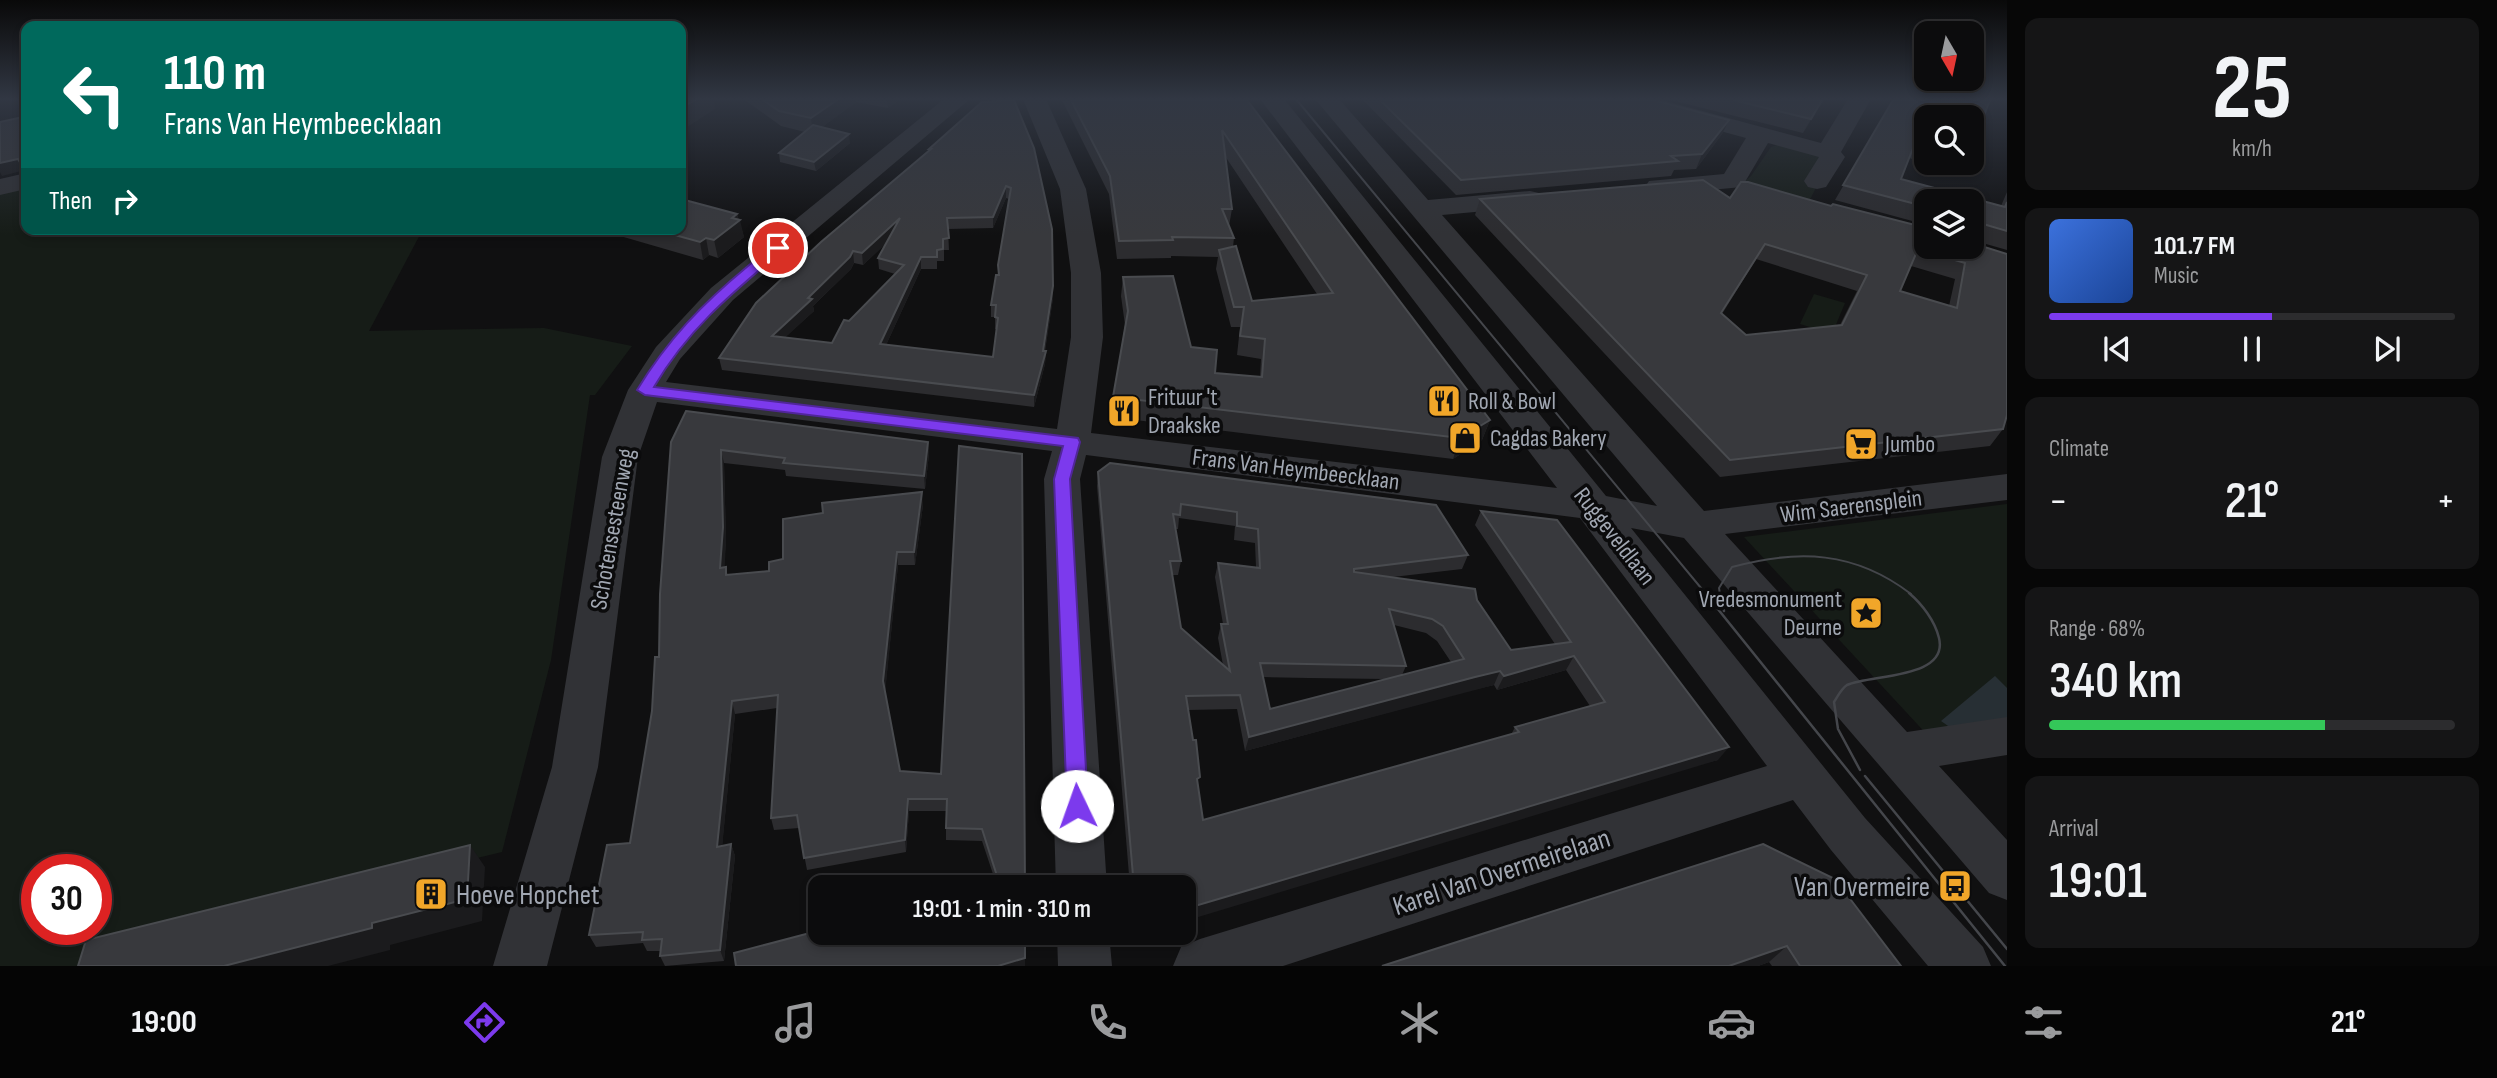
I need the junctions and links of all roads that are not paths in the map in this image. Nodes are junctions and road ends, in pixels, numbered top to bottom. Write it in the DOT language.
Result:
graph roads {
  1 [pos="905,144"];
  2 [pos="1053,144"];
  3 [pos="1306,144"];
  4 [pos="1365,144"];
  5 [pos="1755,144"];
  6 [pos="1799,144"];
  7 [pos="1833,144"];
  8 [pos="1828,152"];
  9 [pos="1817,181"];
  10 [pos="21,182"];
  11 [pos="0,187"];
  12 [pos="1637,189"];
  13 [pos="1557,197"];
  14 [pos="1423,209"];
  15 [pos="645,390"];
  16 [pos="1072,442"];
  17 [pos="2007,487"];
  18 [pos="1592,507"];
  19 [pos="1696,527"];
  20 [pos="2007,736"];
  21 [pos="1912,751"];
  22 [pos="1803,776"];
  23 [pos="1080,875"];
  24 [pos="2007,876"];
  25 [pos="1084,945"];
  26 [pos="520,966"];
  27 [pos="1085,966"];
  28 [pos="1200,966"];
  29 [pos="1964,966"];
  1 -- 15 [label="street, Schotensesteenweg"];
  2 -- 16 [label="street"];
  3 -- 18 [label="street, Ruggeveldlaan"];
  4 -- 14 [label="street"];
  5 -- 12 [label="street"];
  6 -- 8 [label="street"];
  7 -- 8 [label="street"];
  8 -- 9 [label="street"];
  10 -- 11 [label="street"];
  13 -- 14 [label="street"];
  14 -- 19 [label="street"];
  15 -- 16 [label="street, Frans Van Heymbeecklaan"];
  15 -- 26 [label="street, Schotensesteenweg"];
  16 -- 18 [label="street, Frans Van Heymbeecklaan"];
  16 -- 23 [label="street"];
  17 -- 19 [label="street, Wim Saerensplein"];
  18 -- 19 [label="street, Frans Van Heymbeecklaan"];
  18 -- 22 [label="street, Ruggeveldlaan"];
  19 -- 21 [label="street"];
  20 -- 21 [label="street"];
  21 -- 24 [label="street"];
  22 -- 28 [label="street, Karel Van Overmeirelaan"];
  22 -- 29 [label="street, Ruggeveldlaan"];
  25 -- 27 [label="street"];
}
